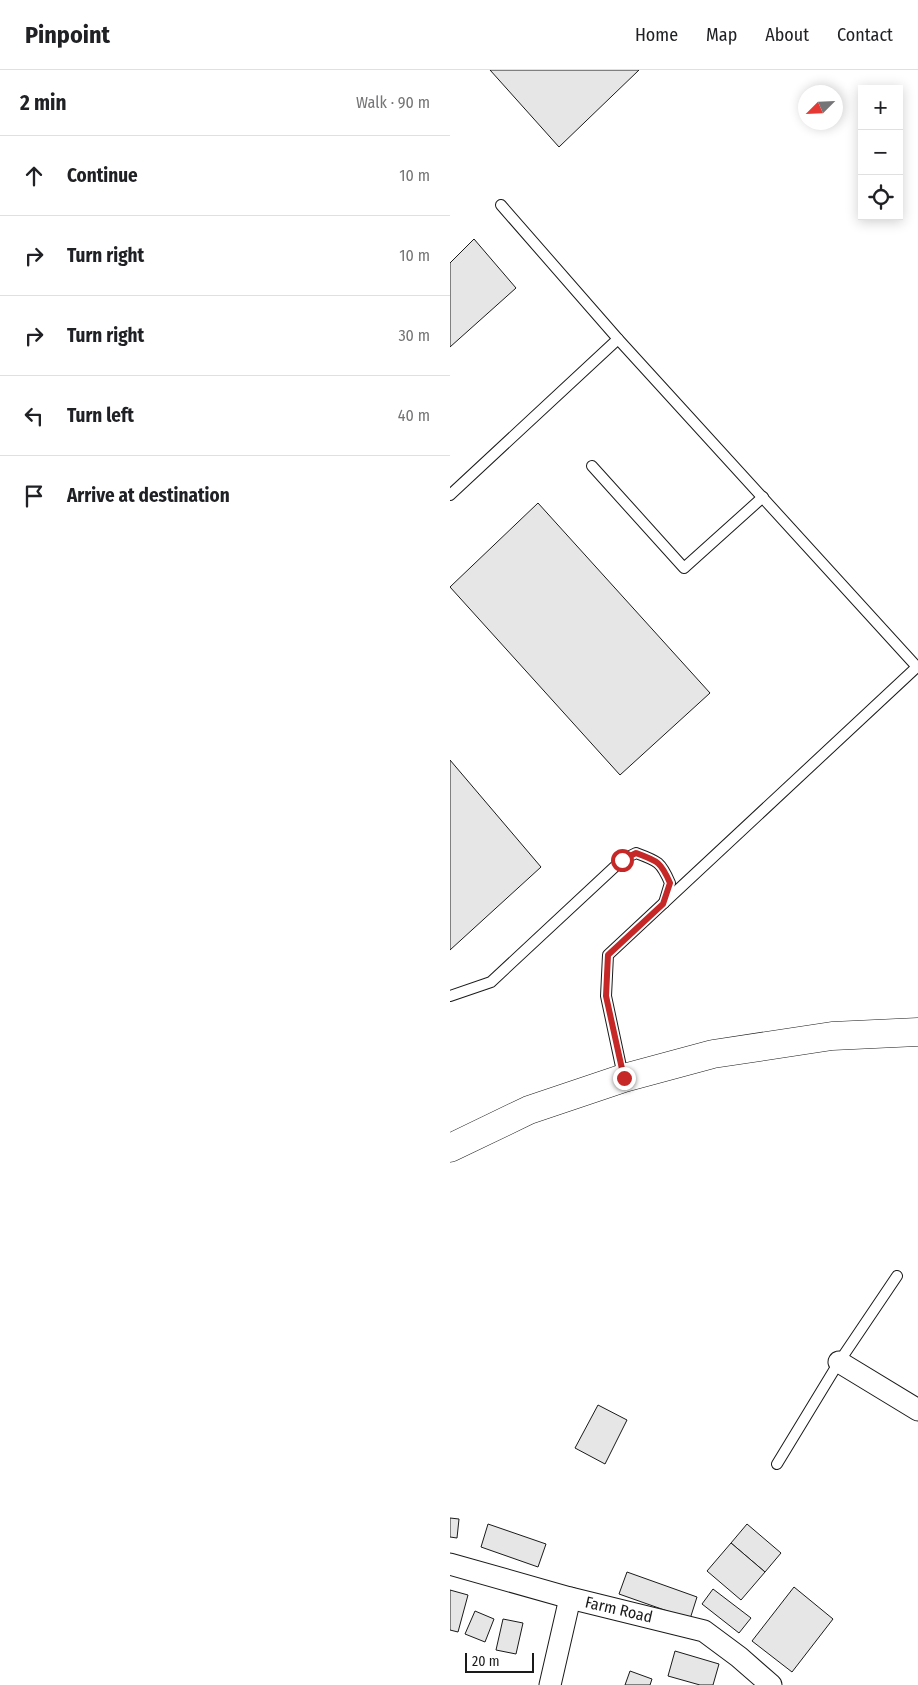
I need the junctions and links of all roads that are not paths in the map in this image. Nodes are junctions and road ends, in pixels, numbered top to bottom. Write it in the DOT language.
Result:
graph roads {
  1 [pos="501,206"];
  2 [pos="618,339"];
  3 [pos="592,466"];
  4 [pos="450,495"];
  5 [pos="762,498"];
  6 [pos="918,667"];
  7 [pos="663,904"];
  8 [pos="450,996"];
  9 [pos="918,1032"];
  10 [pos="624,1078"];
  11 [pos="450,1148"];
  12 [pos="897,1276"];
  13 [pos="839,1362"];
  14 [pos="918,1410"];
  15 [pos="777,1464"];
  16 [pos="450,1564"];
  17 [pos="570,1598"];
  18 [pos="550,1685"];
  19 [pos="771,1685"];
  1 -- 2 [label="lane"];
  2 -- 4 [label="lane"];
  2 -- 5 [label="lane"];
  3 -- 5 [label="lane"];
  5 -- 6 [label="lane"];
  6 -- 7 [label="lane"];
  7 -- 8 [label="lane"];
  7 -- 10 [label="lane"];
  9 -- 10 [label="main road"];
  10 -- 11 [label="main road"];
  12 -- 13 [label="lane"];
  13 -- 14 [label="street"];
  13 -- 15 [label="lane"];
  16 -- 17 [label="street, Farm Road"];
  17 -- 18 [label="street"];
  17 -- 19 [label="street, Farm Road"];
}
